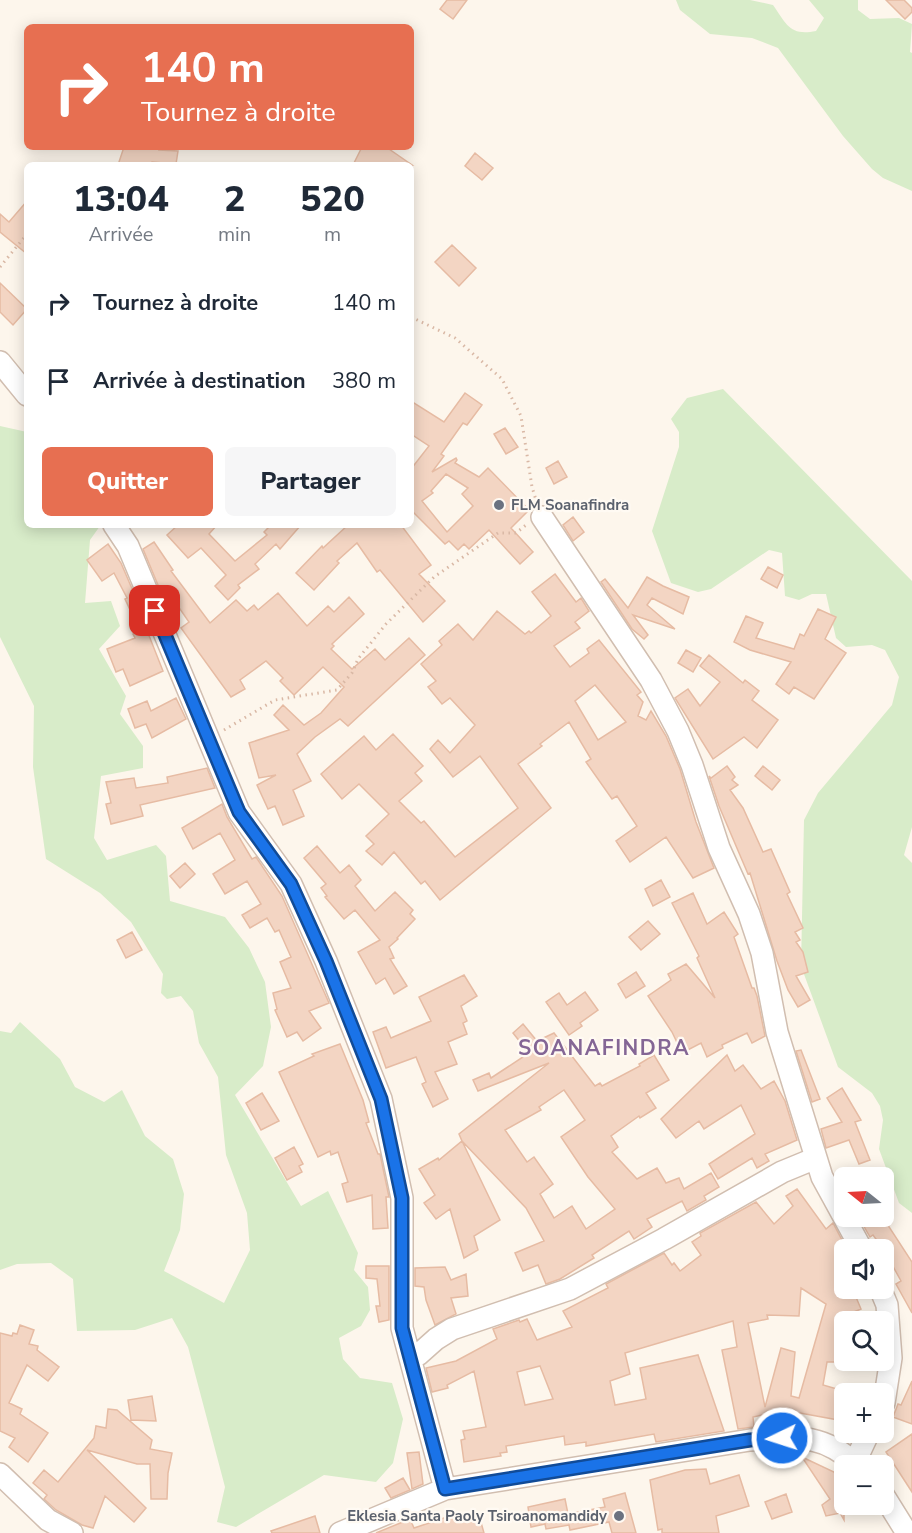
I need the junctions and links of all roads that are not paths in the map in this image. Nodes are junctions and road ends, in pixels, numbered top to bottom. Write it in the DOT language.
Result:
graph roads {
  1 [pos="0,363"];
  2 [pos="24,391"];
  3 [pos="542,517"];
  4 [pos="116,528"];
  5 [pos="816,1158"];
  6 [pos="856,1239"];
  7 [pos="885,1299"];
  8 [pos="418,1355"];
  9 [pos="887,1383"];
  10 [pos="843,1455"];
  11 [pos="0,1474"];
  12 [pos="445,1489"];
  13 [pos="894,1512"];
  14 [pos="72,1533"];
  15 [pos="340,1533"];
  16 [pos="907,1533"];
  1 -- 2 [label="street"];
  3 -- 5 [label="street"];
  4 -- 12 [label="street"];
  5 -- 6 [label="street"];
  5 -- 8 [label="street"];
  7 -- 9 [label="street"];
  10 -- 12 [label="street"];
  11 -- 14 [label="street"];
  12 -- 15 [label="street"];
  13 -- 16 [label="street"];
}
